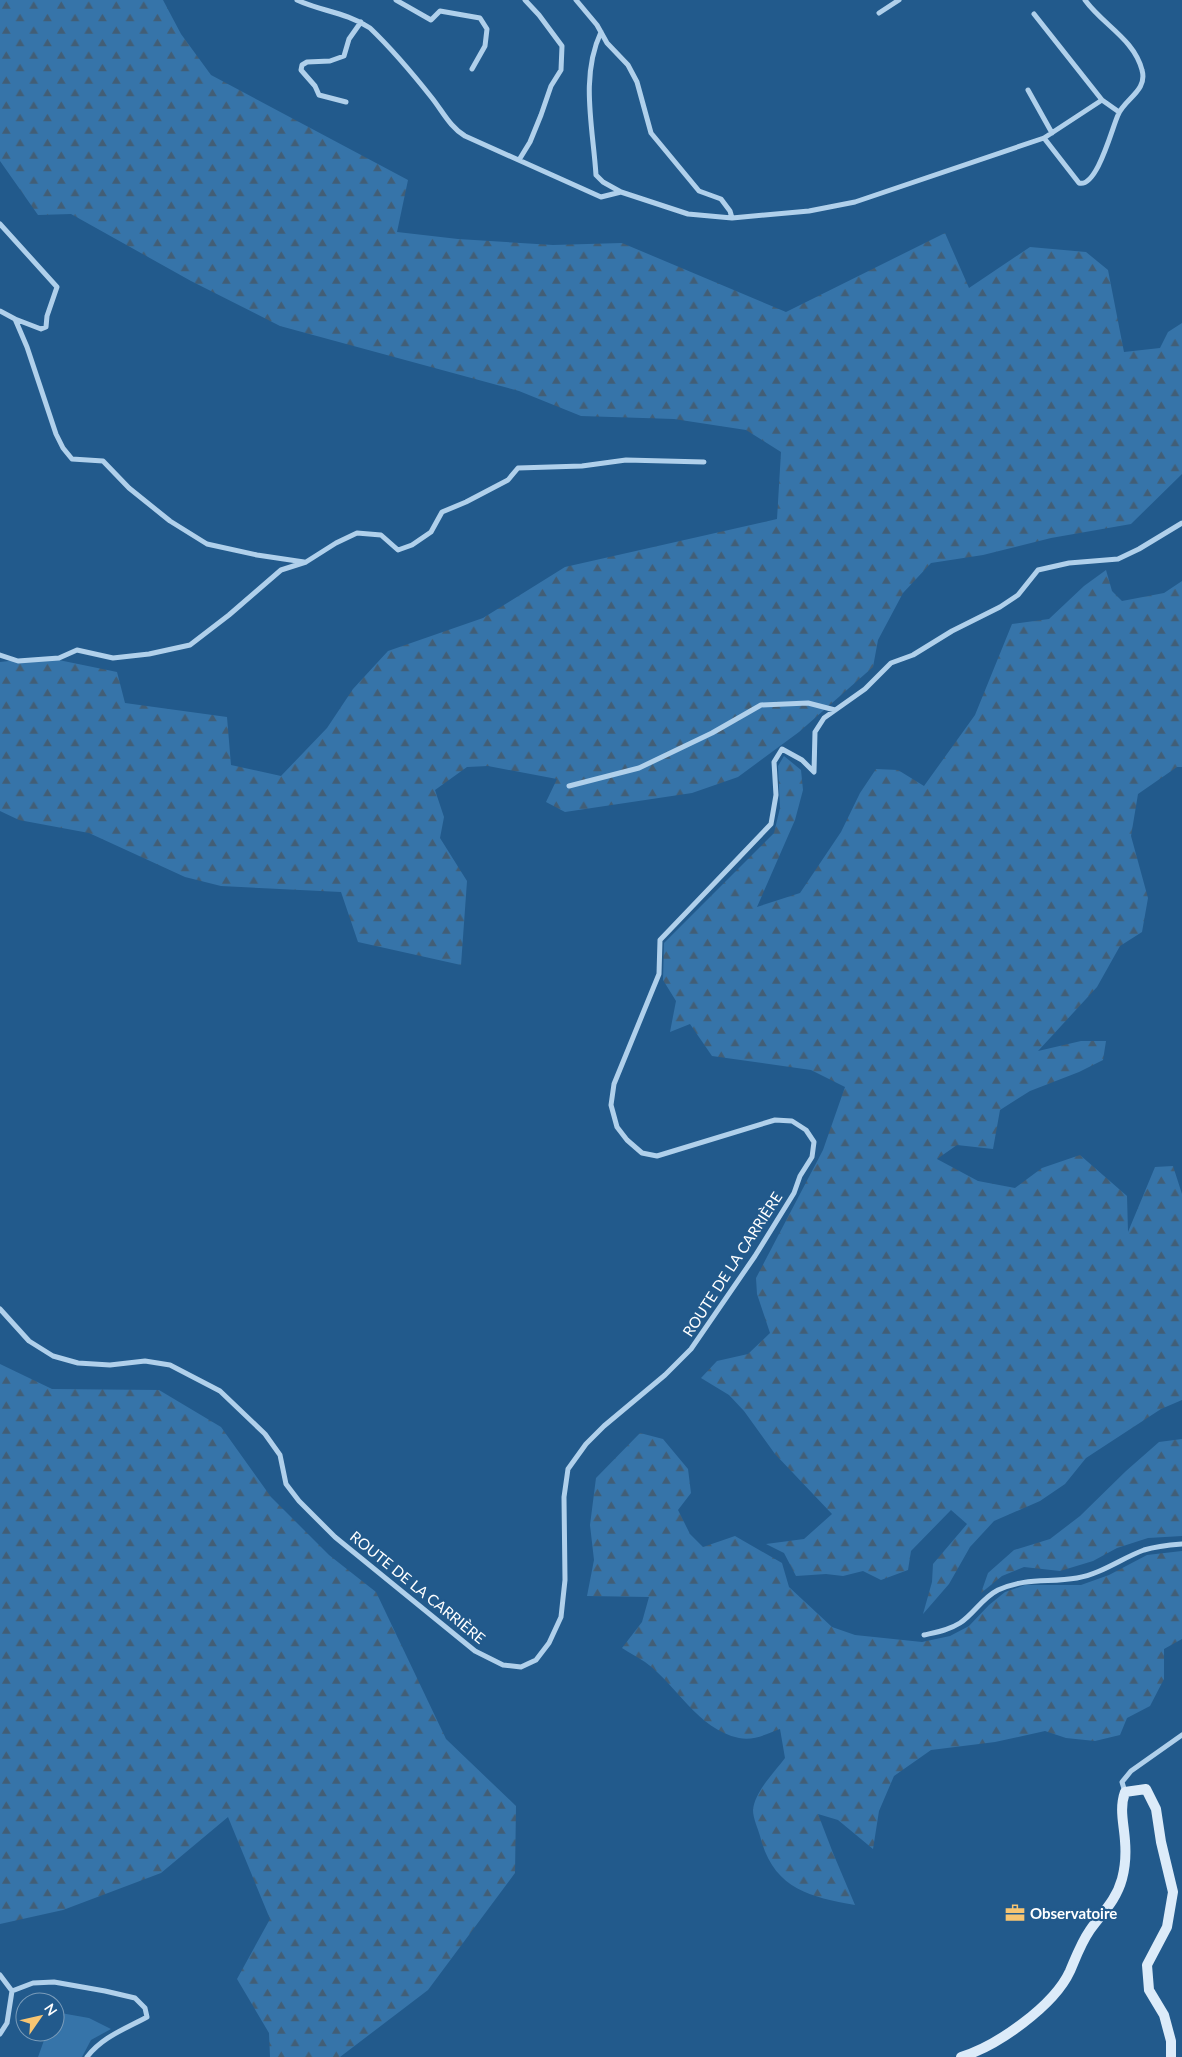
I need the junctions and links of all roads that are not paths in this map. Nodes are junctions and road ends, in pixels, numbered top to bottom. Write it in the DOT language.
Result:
graph roads {
  1 [pos="297,0"];
  2 [pos="396,0"];
  3 [pos="525,0"];
  4 [pos="576,0"];
  5 [pos="899,0"];
  6 [pos="1085,0"];
  7 [pos="879,13"];
  8 [pos="1034,14"];
  9 [pos="361,22"];
  10 [pos="601,32"];
  11 [pos="472,69"];
  12 [pos="1028,90"];
  13 [pos="1102,100"];
  14 [pos="346,102"];
  15 [pos="1119,112"];
  16 [pos="1052,133"];
  17 [pos="1044,138"];
  18 [pos="519,160"];
  19 [pos="621,192"];
  20 [pos="732,218"];
  21 [pos="0,224"];
  22 [pos="0,311"];
  23 [pos="15,319"];
  24 [pos="704,462"];
  25 [pos="1182,523"];
  26 [pos="306,562"];
  27 [pos="0,655"];
  28 [pos="835,710"];
  29 [pos="569,786"];
  30 [pos="0,1310"];
  31 [pos="1182,1544"];
  32 [pos="924,1635"];
  33 [pos="1182,1735"];
  34 [pos="1125,1792"];
  35 [pos="0,1975"];
  36 [pos="12,1991"];
  37 [pos="0,2034"];
  38 [pos="87,2057"];
  39 [pos="961,2057"];
  40 [pos="1172,2057"];
  1 -- 9 [label="street"];
  2 -- 11 [label="street"];
  3 -- 18 [label="street"];
  4 -- 10 [label="street"];
  5 -- 7 [label="street"];
  6 -- 15 [label="street"];
  8 -- 13 [label="street"];
  9 -- 14 [label="street"];
  9 -- 18 [label="street"];
  10 -- 19 [label="street"];
  10 -- 20 [label="street"];
  12 -- 16 [label="street"];
  13 -- 15 [label="street"];
  13 -- 16 [label="street"];
  15 -- 17 [label="street"];
  16 -- 17 [label="street"];
  17 -- 20 [label="street"];
  18 -- 19 [label="street"];
  19 -- 20 [label="street"];
  21 -- 23 [label="street"];
  22 -- 23 [label="street"];
  23 -- 26 [label="street"];
  24 -- 26 [label="street"];
  25 -- 28 [label="street"];
  26 -- 27 [label="street"];
  28 -- 29 [label="street"];
  28 -- 30 [label="street, ROUTE DE LA CARRIÈRE"];
  31 -- 32 [label="street"];
  33 -- 34 [label="street"];
  34 -- 39 [label="street"];
  34 -- 40 [label="street"];
  35 -- 36 [label="street"];
  36 -- 37 [label="street"];
  36 -- 38 [label="street"];
}
